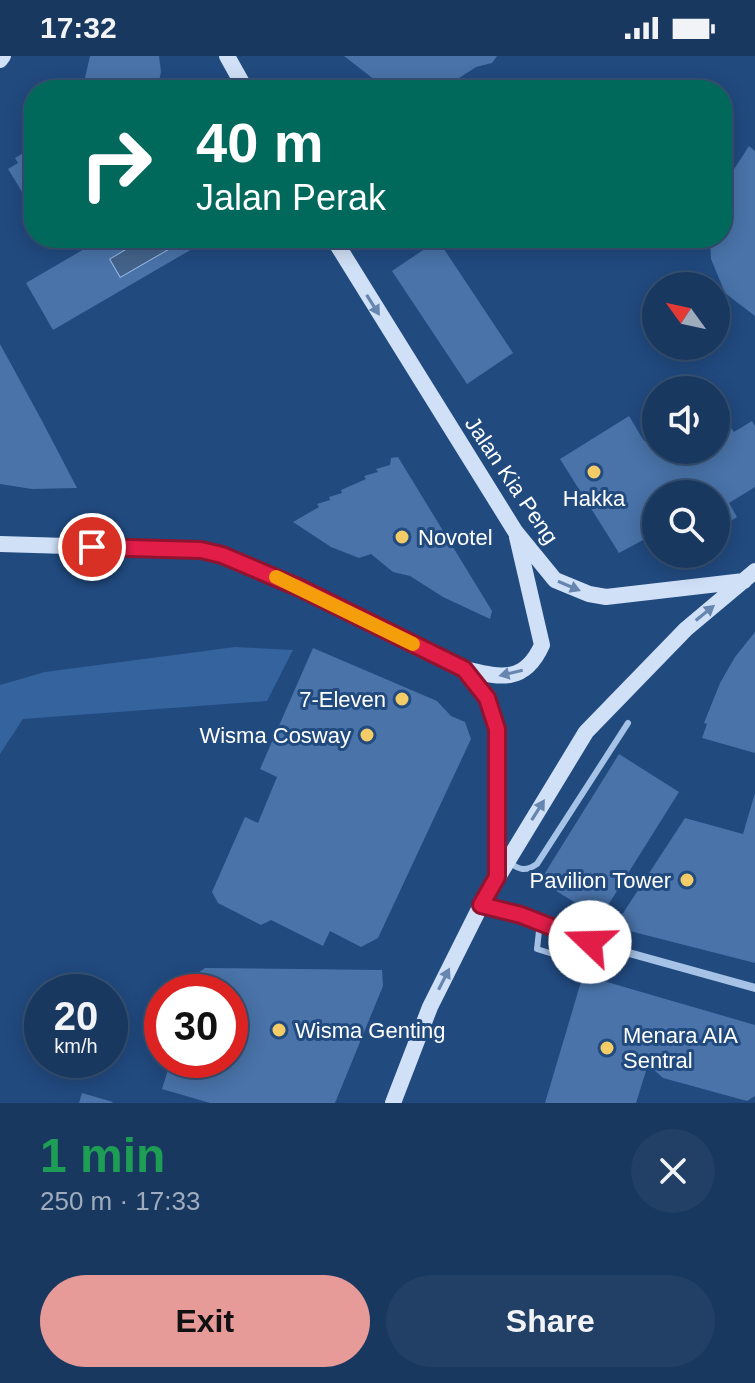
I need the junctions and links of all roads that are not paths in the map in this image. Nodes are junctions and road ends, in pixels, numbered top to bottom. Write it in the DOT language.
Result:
graph roads {
  1 [pos="227,56"];
  2 [pos="240,80"];
  3 [pos="339,248"];
  4 [pos="515,531"];
  5 [pos="0,544"];
  6 [pos="749,576"];
  7 [pos="464,669"];
  8 [pos="628,723"];
  9 [pos="507,861"];
  10 [pos="497,877"];
  11 [pos="481,905"];
  12 [pos="540,922"];
  13 [pos="590,942"];
  14 [pos="755,988"];
  15 [pos="395,1101"];
  1 -- 2 [label="street"];
  3 -- 4 [label="street, Jalan Kia Peng, one-way"];
  4 -- 6 [label="street, Jalan Kia Peng, one-way"];
  4 -- 7 [label="street, one-way"];
  5 -- 7 [label="street"];
  9 -- 6 [label="street, one-way"];
  7 -- 10 [label="street"];
  8 -- 9 [label="lane"];
  9 -- 10 [label="street"];
  10 -- 11 [label="street"];
  11 -- 12 [label="street"];
  15 -- 11 [label="street, one-way"];
  12 -- 13 [label="street"];
  12 -- 13 [label="lane"];
  13 -- 14 [label="street"];
}
